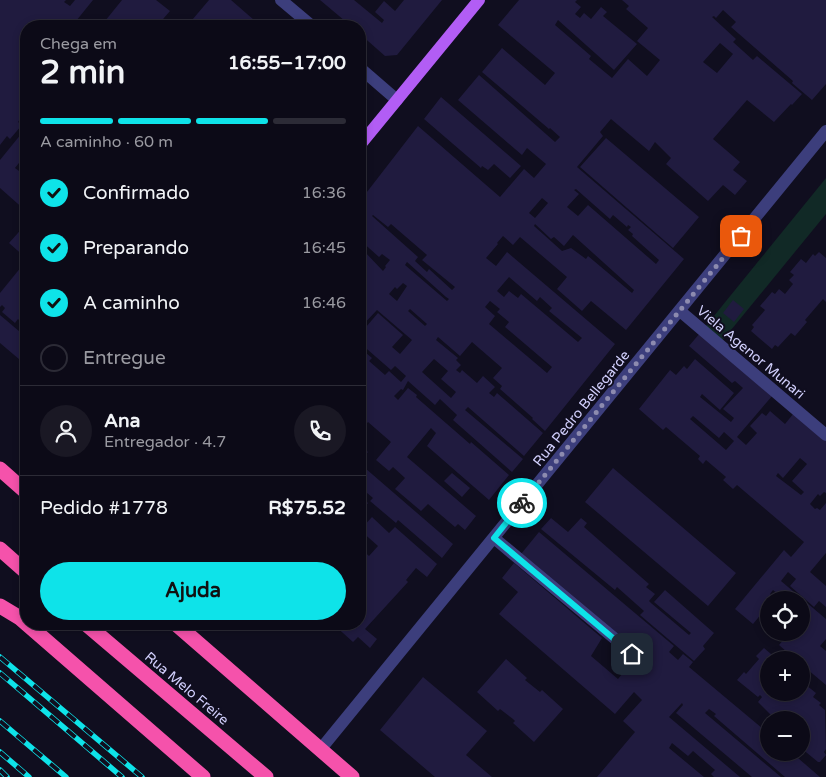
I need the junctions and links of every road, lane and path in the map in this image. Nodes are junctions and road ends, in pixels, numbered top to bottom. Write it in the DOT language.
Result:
graph roads {
  1 [pos="281,0"];
  2 [pos="479,0"];
  3 [pos="305,20"];
  4 [pos="366,73"];
  5 [pos="397,100"];
  6 [pos="826,131"];
  7 [pos="366,138"];
  8 [pos="680,311"];
  9 [pos="826,435"];
  10 [pos="0,469"];
  11 [pos="20,487"];
  12 [pos="494,538"];
  13 [pos="0,549"];
  14 [pos="20,562"];
  15 [pos="0,606"];
  16 [pos="20,618"];
  17 [pos="34,630"];
  18 [pos="93,630"];
  19 [pos="183,630"];
  20 [pos="632,654"];
  21 [pos="320,750"];
  22 [pos="203,777"];
  23 [pos="266,777"];
  24 [pos="352,777"];
  1 -- 3 [label="street"];
  2 -- 5 [label="main road"];
  4 -- 5 [label="street"];
  5 -- 7 [label="main road"];
  6 -- 8 [label="street, Rua Pedro Bellegarde"];
  8 -- 9 [label="street, Viela Agenor Munari"];
  8 -- 12 [label="street, Rua Pedro Bellegarde"];
  10 -- 11 [label="highway"];
  12 -- 20 [label="street"];
  12 -- 21 [label="street, Rua Pedro Bellegarde"];
  13 -- 14 [label="highway"];
  15 -- 16 [label="highway"];
  17 -- 22 [label="highway"];
  18 -- 23 [label="highway, Rua Melo Freire"];
  19 -- 21 [label="highway"];
  21 -- 24 [label="highway"];
}
